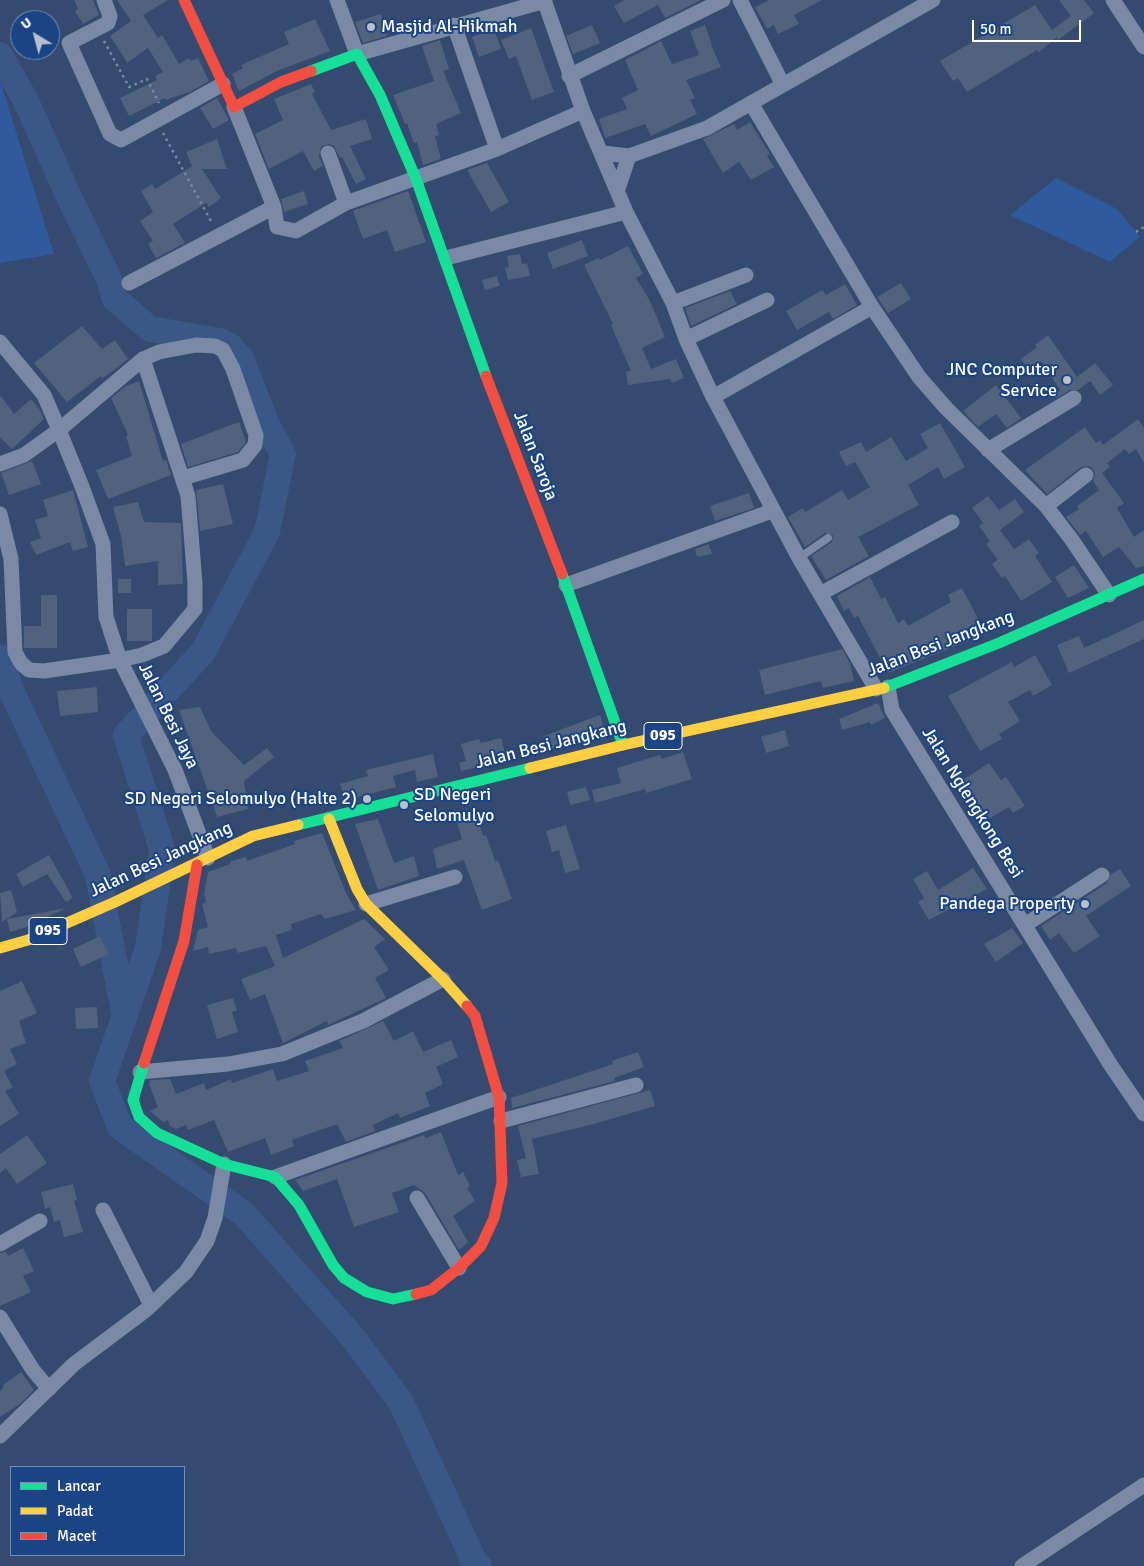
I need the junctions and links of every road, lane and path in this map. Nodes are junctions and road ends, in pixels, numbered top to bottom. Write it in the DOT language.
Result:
graph roads {
  1 [pos="104,0"];
  2 [pos="184,0"];
  3 [pos="337,0"];
  4 [pos="723,0"];
  5 [pos="740,0"];
  6 [pos="933,0"];
  7 [pos="1113,0"];
  8 [pos="544,1"];
  9 [pos="454,25"];
  10 [pos="98,28"];
  11 [pos="1144,47"];
  12 [pos="358,54"];
  13 [pos="569,76"];
  14 [pos="223,84"];
  15 [pos="783,85"];
  16 [pos="751,103"];
  17 [pos="234,107"];
  18 [pos="583,111"];
  19 [pos="161,118"];
  20 [pos="497,149"];
  21 [pos="328,153"];
  22 [pos="603,153"];
  23 [pos="629,156"];
  24 [pos="416,180"];
  25 [pos="618,189"];
  26 [pos="346,203"];
  27 [pos="274,207"];
  28 [pos="626,212"];
  29 [pos="1144,228"];
  30 [pos="1136,232"];
  31 [pos="220,236"];
  32 [pos="446,258"];
  33 [pos="746,275"];
  34 [pos="129,283"];
  35 [pos="768,300"];
  36 [pos="673,303"];
  37 [pos="872,307"];
  38 [pos="686,339"];
  39 [pos="0,342"];
  40 [pos="143,359"];
  41 [pos="712,397"];
  42 [pos="1074,398"];
  43 [pos="59,430"];
  44 [pos="988,450"];
  45 [pos="0,464"];
  46 [pos="1086,475"];
  47 [pos="183,478"];
  48 [pos="1046,506"];
  49 [pos="772,511"];
  50 [pos="0,514"];
  51 [pos="952,522"];
  52 [pos="828,538"];
  53 [pos="799,558"];
  54 [pos="1144,579"];
  55 [pos="566,585"];
  56 [pos="820,594"];
  57 [pos="1109,595"];
  58 [pos="120,660"];
  59 [pos="882,688"];
  60 [pos="623,745"];
  61 [pos="329,818"];
  62 [pos="203,861"];
  63 [pos="1102,875"];
  64 [pos="455,877"];
  65 [pos="366,904"];
  66 [pos="1025,925"];
  67 [pos="0,948"];
  68 [pos="443,979"];
  69 [pos="140,1072"];
  70 [pos="636,1085"];
  71 [pos="498,1097"];
  72 [pos="1144,1114"];
  73 [pos="502,1121"];
  74 [pos="224,1164"];
  75 [pos="276,1177"];
  76 [pos="417,1198"];
  77 [pos="102,1210"];
  78 [pos="40,1221"];
  79 [pos="0,1244"];
  80 [pos="459,1268"];
  81 [pos="151,1305"];
  82 [pos="0,1317"];
  83 [pos="49,1389"];
  84 [pos="0,1436"];
  85 [pos="1144,1485"];
  86 [pos="1022,1566"];
  1 -- 10 [label="street"];
  2 -- 14 [label="street"];
  3 -- 12 [label="street"];
  4 -- 13 [label="street"];
  5 -- 15 [label="street"];
  6 -- 15 [label="street"];
  7 -- 11 [label="street"];
  8 -- 9 [label="street"];
  8 -- 13 [label="street, Jalan Nglengkong Besi"];
  9 -- 12 [label="street"];
  9 -- 20 [label="street"];
  10 -- 19 [label="path"];
  10 -- 19 [label="street"];
  12 -- 17 [label="street"];
  12 -- 24 [label="street, Jalan Saroja"];
  13 -- 18 [label="street, Jalan Nglengkong Besi"];
  14 -- 17 [label="street"];
  14 -- 19 [label="street"];
  15 -- 16 [label="street"];
  16 -- 23 [label="street"];
  16 -- 37 [label="street"];
  17 -- 27 [label="street"];
  18 -- 20 [label="street"];
  18 -- 22 [label="street, Jalan Nglengkong Besi"];
  19 -- 31 [label="path"];
  20 -- 24 [label="street"];
  21 -- 26 [label="street"];
  22 -- 23 [label="street"];
  22 -- 25 [label="street, Jalan Nglengkong Besi"];
  23 -- 25 [label="street"];
  24 -- 26 [label="street"];
  24 -- 32 [label="street, Jalan Saroja"];
  25 -- 28 [label="street, Jalan Nglengkong Besi"];
  26 -- 27 [label="street"];
  27 -- 31 [label="street"];
  28 -- 32 [label="street"];
  28 -- 36 [label="street, Jalan Nglengkong Besi"];
  29 -- 30 [label="path"];
  31 -- 34 [label="street"];
  32 -- 55 [label="street, Jalan Saroja"];
  33 -- 36 [label="street"];
  35 -- 38 [label="street"];
  36 -- 38 [label="street, Jalan Nglengkong Besi"];
  37 -- 41 [label="street"];
  37 -- 44 [label="street"];
  38 -- 41 [label="street, Jalan Nglengkong Besi"];
  39 -- 43 [label="street"];
  40 -- 43 [label="street"];
  40 -- 47 [label="street"];
  40 -- 47 [label="street"];
  41 -- 49 [label="street, Jalan Nglengkong Besi"];
  42 -- 44 [label="street"];
  43 -- 45 [label="street"];
  43 -- 58 [label="street"];
  44 -- 48 [label="street"];
  46 -- 48 [label="street"];
  47 -- 58 [label="street"];
  48 -- 57 [label="street"];
  49 -- 53 [label="street, Jalan Nglengkong Besi"];
  49 -- 55 [label="street"];
  50 -- 58 [label="street, Jalan Besi Jaya"];
  51 -- 56 [label="street"];
  52 -- 53 [label="lane"];
  53 -- 56 [label="street, Jalan Nglengkong Besi"];
  54 -- 57 [label="street, Jalan Besi Jangkang / 095"];
  55 -- 60 [label="street, Jalan Saroja"];
  56 -- 59 [label="street, Jalan Nglengkong Besi"];
  57 -- 59 [label="street, Jalan Besi Jangkang / 095"];
  58 -- 62 [label="street, Jalan Besi Jaya"];
  59 -- 60 [label="street, Jalan Besi Jangkang / 095"];
  59 -- 66 [label="street, Jalan Nglengkong Besi"];
  60 -- 61 [label="street, Jalan Besi Jangkang / 095"];
  61 -- 62 [label="street, Jalan Besi Jangkang / 095"];
  61 -- 65 [label="street"];
  62 -- 67 [label="street, Jalan Besi Jangkang / 095"];
  62 -- 69 [label="street"];
  63 -- 66 [label="street"];
  64 -- 65 [label="street"];
  65 -- 68 [label="street"];
  66 -- 72 [label="street, Jalan Nglengkong Besi"];
  68 -- 69 [label="street"];
  68 -- 71 [label="street"];
  69 -- 74 [label="street"];
  70 -- 73 [label="street"];
  71 -- 73 [label="street"];
  71 -- 75 [label="street"];
  73 -- 80 [label="street"];
  74 -- 75 [label="street"];
  74 -- 81 [label="street"];
  75 -- 80 [label="street"];
  76 -- 80 [label="street"];
  77 -- 81 [label="street"];
  78 -- 79 [label="street"];
  81 -- 83 [label="street"];
  82 -- 83 [label="street"];
  83 -- 84 [label="street"];
  85 -- 86 [label="street"];
}
